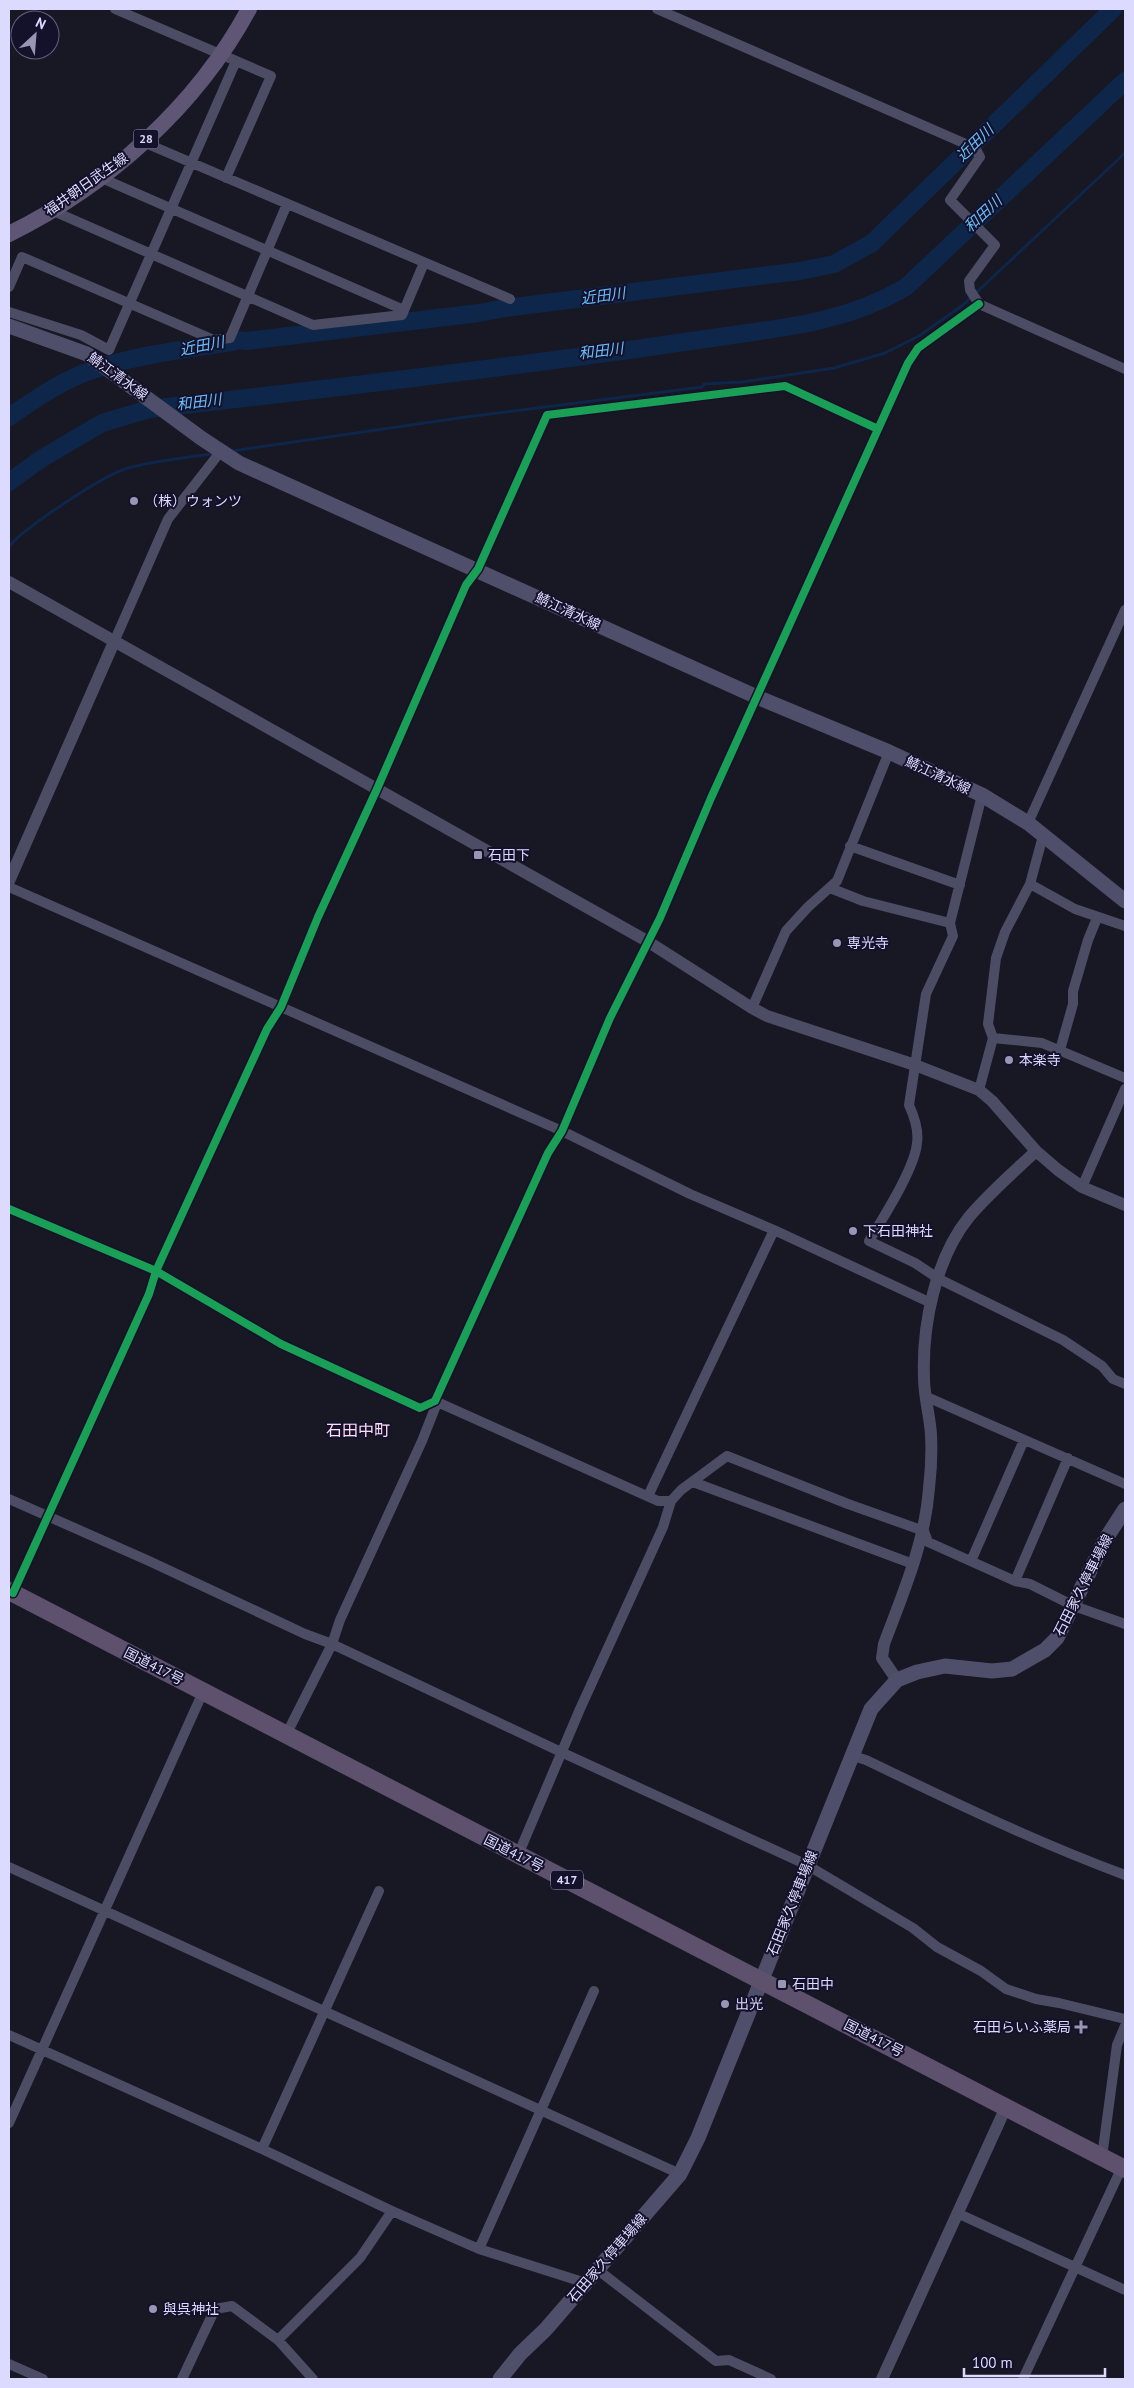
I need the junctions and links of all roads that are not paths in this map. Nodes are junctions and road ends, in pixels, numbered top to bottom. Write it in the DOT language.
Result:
graph roads {
  1 [pos="115,9"];
  2 [pos="249,9"];
  3 [pos="657,9"];
  4 [pos="229,58"];
  5 [pos="143,142"];
  6 [pos="190,162"];
  7 [pos="99,178"];
  8 [pos="226,178"];
  9 [pos="287,204"];
  10 [pos="170,208"];
  11 [pos="51,210"];
  12 [pos="9,234"];
  13 [pos="267,250"];
  14 [pos="150,254"];
  15 [pos="424,262"];
  16 [pos="9,286"];
  17 [pos="248,296"];
  18 [pos="510,300"];
  19 [pos="129,303"];
  20 [pos="979,304"];
  21 [pos="404,310"];
  22 [pos="9,312"];
  23 [pos="9,326"];
  24 [pos="1125,369"];
  25 [pos="878,429"];
  26 [pos="221,451"];
  27 [pos="478,569"];
  28 [pos="9,582"];
  29 [pos="1125,610"];
  30 [pos="114,642"];
  31 [pos="757,697"];
  32 [pos="889,752"];
  33 [pos="377,789"];
  34 [pos="982,795"];
  35 [pos="1028,824"];
  36 [pos="1044,836"];
  37 [pos="850,846"];
  38 [pos="9,881"];
  39 [pos="1030,884"];
  40 [pos="960,885"];
  41 [pos="9,887"];
  42 [pos="830,888"];
  43 [pos="1125,901"];
  44 [pos="1097,918"];
  45 [pos="950,923"];
  46 [pos="1125,926"];
  47 [pos="647,941"];
  48 [pos="281,1007"];
  49 [pos="752,1008"];
  50 [pos="994,1038"];
  51 [pos="1060,1050"];
  52 [pos="915,1065"];
  53 [pos="1125,1078"];
  54 [pos="1125,1089"];
  55 [pos="979,1090"];
  56 [pos="562,1131"];
  57 [pos="1036,1151"];
  58 [pos="1082,1187"];
  59 [pos="1125,1205"];
  60 [pos="9,1209"];
  61 [pos="774,1230"];
  62 [pos="156,1271"];
  63 [pos="939,1279"];
  64 [pos="931,1303"];
  65 [pos="1125,1384"];
  66 [pos="927,1396"];
  67 [pos="436,1402"];
  68 [pos="1024,1440"];
  69 [pos="1068,1458"];
  70 [pos="693,1482"];
  71 [pos="1125,1484"];
  72 [pos="648,1496"];
  73 [pos="9,1499"];
  74 [pos="671,1501"];
  75 [pos="1125,1510"];
  76 [pos="47,1516"];
  77 [pos="924,1531"];
  78 [pos="970,1561"];
  79 [pos="914,1564"];
  80 [pos="1015,1581"];
  81 [pos="11,1592"];
  82 [pos="1074,1606"];
  83 [pos="1125,1624"];
  84 [pos="332,1644"];
  85 [pos="897,1680"];
  86 [pos="203,1692"];
  87 [pos="286,1735"];
  88 [pos="561,1752"];
  89 [pos="853,1756"];
  90 [pos="518,1855"];
  91 [pos="808,1865"];
  92 [pos="9,1867"];
  93 [pos="1125,1875"];
  94 [pos="379,1890"];
  95 [pos="104,1911"];
  96 [pos="761,1980"];
  97 [pos="594,1991"];
  98 [pos="324,2011"];
  99 [pos="1125,2019"];
  100 [pos="1125,2026"];
  101 [pos="9,2035"];
  102 [pos="1121,2047"];
  103 [pos="41,2050"];
  104 [pos="1006,2107"];
  105 [pos="541,2110"];
  106 [pos="9,2123"];
  107 [pos="262,2149"];
  108 [pos="1102,2157"];
  109 [pos="1124,2168"];
  110 [pos="680,2174"];
  111 [pos="392,2211"];
  112 [pos="957,2213"];
  113 [pos="479,2248"];
  114 [pos="1074,2266"];
  115 [pos="598,2270"];
  116 [pos="586,2283"];
  117 [pos="1125,2290"];
  118 [pos="278,2340"];
  119 [pos="9,2364"];
  120 [pos="43,2379"];
  121 [pos="182,2379"];
  122 [pos="313,2379"];
  123 [pos="500,2379"];
  124 [pos="771,2379"];
  125 [pos="882,2379"];
  126 [pos="1023,2379"];
  1 -- 4 [label="street"];
  2 -- 4 [label="main road, 福井朝日武生線 / 28"];
  3 -- 20 [label="street"];
  4 -- 5 [label="main road, 福井朝日武生線 / 28"];
  4 -- 6 [label="street"];
  4 -- 8 [label="street"];
  5 -- 6 [label="street"];
  5 -- 7 [label="main road, 福井朝日武生線 / 28"];
  6 -- 8 [label="street"];
  6 -- 10 [label="street"];
  7 -- 10 [label="street"];
  7 -- 11 [label="main road, 福井朝日武生線 / 28"];
  8 -- 9 [label="street"];
  9 -- 13 [label="street"];
  9 -- 15 [label="street"];
  10 -- 13 [label="street"];
  10 -- 14 [label="street"];
  11 -- 12 [label="main road, 福井朝日武生線 / 28"];
  11 -- 14 [label="street"];
  13 -- 17 [label="street"];
  13 -- 21 [label="street"];
  14 -- 17 [label="street"];
  14 -- 19 [label="street"];
  15 -- 18 [label="street"];
  15 -- 21 [label="street"];
  16 -- 19 [label="street"];
  17 -- 19 [label="street"];
  17 -- 21 [label="street"];
  19 -- 22 [label="street"];
  20 -- 24 [label="street"];
  20 -- 25 [label="street"];
  23 -- 26 [label="main road, 鯖江清水線"];
  25 -- 27 [label="street"];
  25 -- 31 [label="street"];
  26 -- 27 [label="main road, 鯖江清水線"];
  26 -- 30 [label="street"];
  27 -- 31 [label="main road, 鯖江清水線"];
  27 -- 33 [label="street"];
  28 -- 30 [label="street"];
  29 -- 35 [label="street"];
  30 -- 33 [label="street"];
  30 -- 38 [label="street"];
  31 -- 32 [label="main road, 鯖江清水線"];
  31 -- 47 [label="street"];
  32 -- 34 [label="main road, 鯖江清水線"];
  32 -- 37 [label="street"];
  33 -- 47 [label="street"];
  33 -- 48 [label="street"];
  34 -- 35 [label="main road, 鯖江清水線"];
  34 -- 40 [label="street"];
  35 -- 36 [label="main road, 鯖江清水線"];
  36 -- 39 [label="street"];
  36 -- 43 [label="main road, 鯖江清水線"];
  37 -- 40 [label="street"];
  37 -- 42 [label="street"];
  39 -- 44 [label="street"];
  39 -- 50 [label="street"];
  40 -- 45 [label="street"];
  41 -- 48 [label="street"];
  42 -- 45 [label="street"];
  42 -- 49 [label="street"];
  44 -- 46 [label="street"];
  44 -- 51 [label="street"];
  45 -- 52 [label="street"];
  47 -- 49 [label="street"];
  47 -- 56 [label="street"];
  48 -- 56 [label="street"];
  48 -- 62 [label="street"];
  49 -- 52 [label="street"];
  50 -- 51 [label="street"];
  50 -- 55 [label="street"];
  51 -- 53 [label="street"];
  52 -- 55 [label="street"];
  52 -- 63 [label="street"];
  54 -- 58 [label="street"];
  55 -- 57 [label="street"];
  56 -- 61 [label="street"];
  56 -- 67 [label="street"];
  57 -- 58 [label="street"];
  57 -- 63 [label="street"];
  58 -- 59 [label="street"];
  60 -- 62 [label="street"];
  61 -- 64 [label="street"];
  61 -- 72 [label="street"];
  62 -- 67 [label="street"];
  62 -- 76 [label="street"];
  63 -- 64 [label="street"];
  63 -- 65 [label="street"];
  64 -- 66 [label="street"];
  66 -- 68 [label="street"];
  66 -- 77 [label="street"];
  67 -- 72 [label="street"];
  67 -- 84 [label="street"];
  68 -- 69 [label="street"];
  68 -- 78 [label="street"];
  69 -- 71 [label="street"];
  69 -- 80 [label="street"];
  70 -- 74 [label="street"];
  70 -- 77 [label="street"];
  70 -- 79 [label="street"];
  72 -- 74 [label="street"];
  73 -- 76 [label="street"];
  74 -- 88 [label="street"];
  75 -- 82 [label="main road, 石田家久停車場線"];
  76 -- 81 [label="street"];
  76 -- 84 [label="street"];
  77 -- 78 [label="street"];
  77 -- 79 [label="street"];
  78 -- 80 [label="street"];
  79 -- 85 [label="street"];
  80 -- 82 [label="street"];
  81 -- 86 [label="highway, 国道417号 / 417"];
  82 -- 83 [label="street"];
  82 -- 85 [label="main road, 石田家久停車場線"];
  84 -- 87 [label="street"];
  84 -- 88 [label="street"];
  85 -- 89 [label="main road, 石田家久停車場線"];
  86 -- 87 [label="highway, 国道417号 / 417"];
  86 -- 95 [label="street"];
  87 -- 90 [label="highway, 国道417号 / 417"];
  88 -- 90 [label="street"];
  88 -- 91 [label="street"];
  89 -- 91 [label="main road, 石田家久停車場線"];
  89 -- 93 [label="street"];
  90 -- 96 [label="highway, 国道417号 / 417"];
  91 -- 96 [label="main road, 石田家久停車場線"];
  91 -- 99 [label="street"];
  92 -- 95 [label="street"];
  94 -- 98 [label="street"];
  95 -- 98 [label="street"];
  95 -- 103 [label="street"];
  96 -- 104 [label="highway, 国道417号 / 417"];
  96 -- 110 [label="main road, 石田家久停車場線"];
  97 -- 105 [label="street"];
  98 -- 105 [label="street"];
  98 -- 107 [label="street"];
  100 -- 102 [label="street"];
  101 -- 103 [label="street"];
  102 -- 108 [label="street"];
  103 -- 106 [label="street"];
  103 -- 107 [label="street"];
  104 -- 108 [label="highway, 国道417号 / 417"];
  104 -- 112 [label="street"];
  105 -- 110 [label="street"];
  105 -- 113 [label="street"];
  107 -- 111 [label="street"];
  108 -- 109 [label="highway, 国道417号 / 417"];
  109 -- 114 [label="street"];
  110 -- 115 [label="main road, 石田家久停車場線"];
  111 -- 113 [label="street"];
  111 -- 118 [label="street"];
  112 -- 114 [label="street"];
  112 -- 125 [label="street"];
  113 -- 116 [label="street"];
  114 -- 117 [label="street"];
  114 -- 126 [label="street"];
  115 -- 116 [label="main road, 石田家久停車場線"];
  115 -- 124 [label="street"];
  116 -- 123 [label="main road, 石田家久停車場線"];
  118 -- 121 [label="street"];
  118 -- 122 [label="street"];
  119 -- 120 [label="street"];
}
